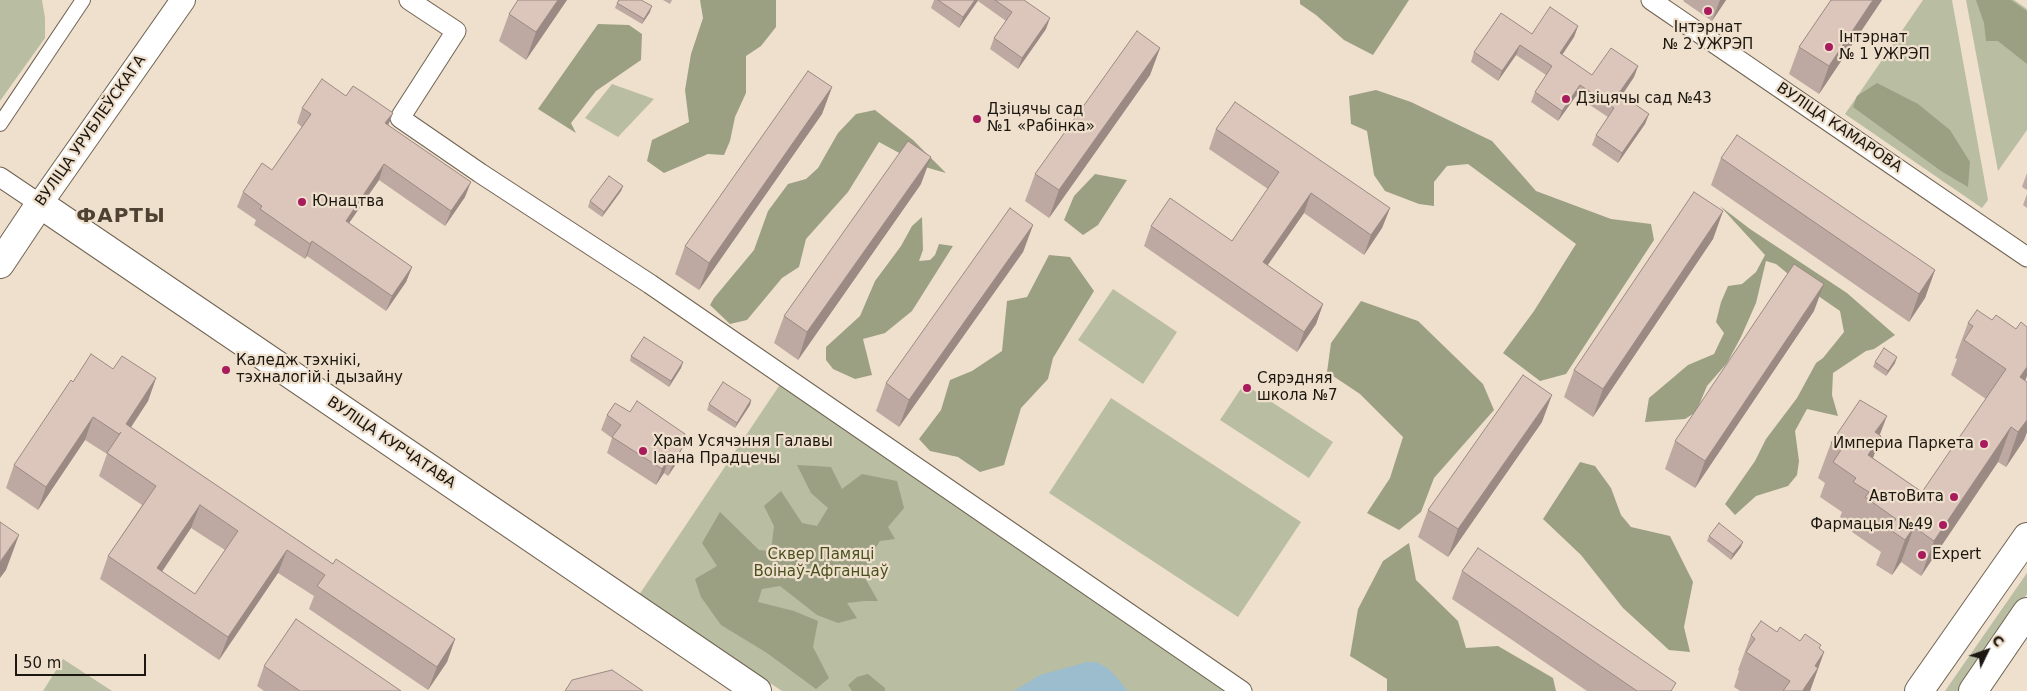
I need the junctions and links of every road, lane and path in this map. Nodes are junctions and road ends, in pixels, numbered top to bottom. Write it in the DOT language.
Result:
graph roads {
  1 [pos="83,0"];
  2 [pos="183,0"];
  3 [pos="409,0"];
  4 [pos="1651,0"];
  5 [pos="0,124"];
  6 [pos="0,177"];
  7 [pos="40,204"];
  8 [pos="2027,256"];
  9 [pos="0,264"];
  10 [pos="2027,537"];
  11 [pos="2027,612"];
  12 [pos="757,691"];
  13 [pos="1242,691"];
  14 [pos="1919,691"];
  15 [pos="1973,691"];
  1 -- 5 [label="street"];
  2 -- 7 [label="street, ВУЛІЦА УРУБЛЕЎСКАГА"];
  3 -- 13 [label="street"];
  4 -- 8 [label="street, ВУЛІЦА КАМАРОВА"];
  6 -- 7 [label="street, ВУЛІЦА КУРЧАТАВА"];
  7 -- 9 [label="main road, ВУЛІЦА УРУБЛЕЎСКАГА"];
  7 -- 12 [label="main road, ВУЛІЦА КУРЧАТАВА"];
  10 -- 14 [label="main road"];
  11 -- 15 [label="main road"];
}
